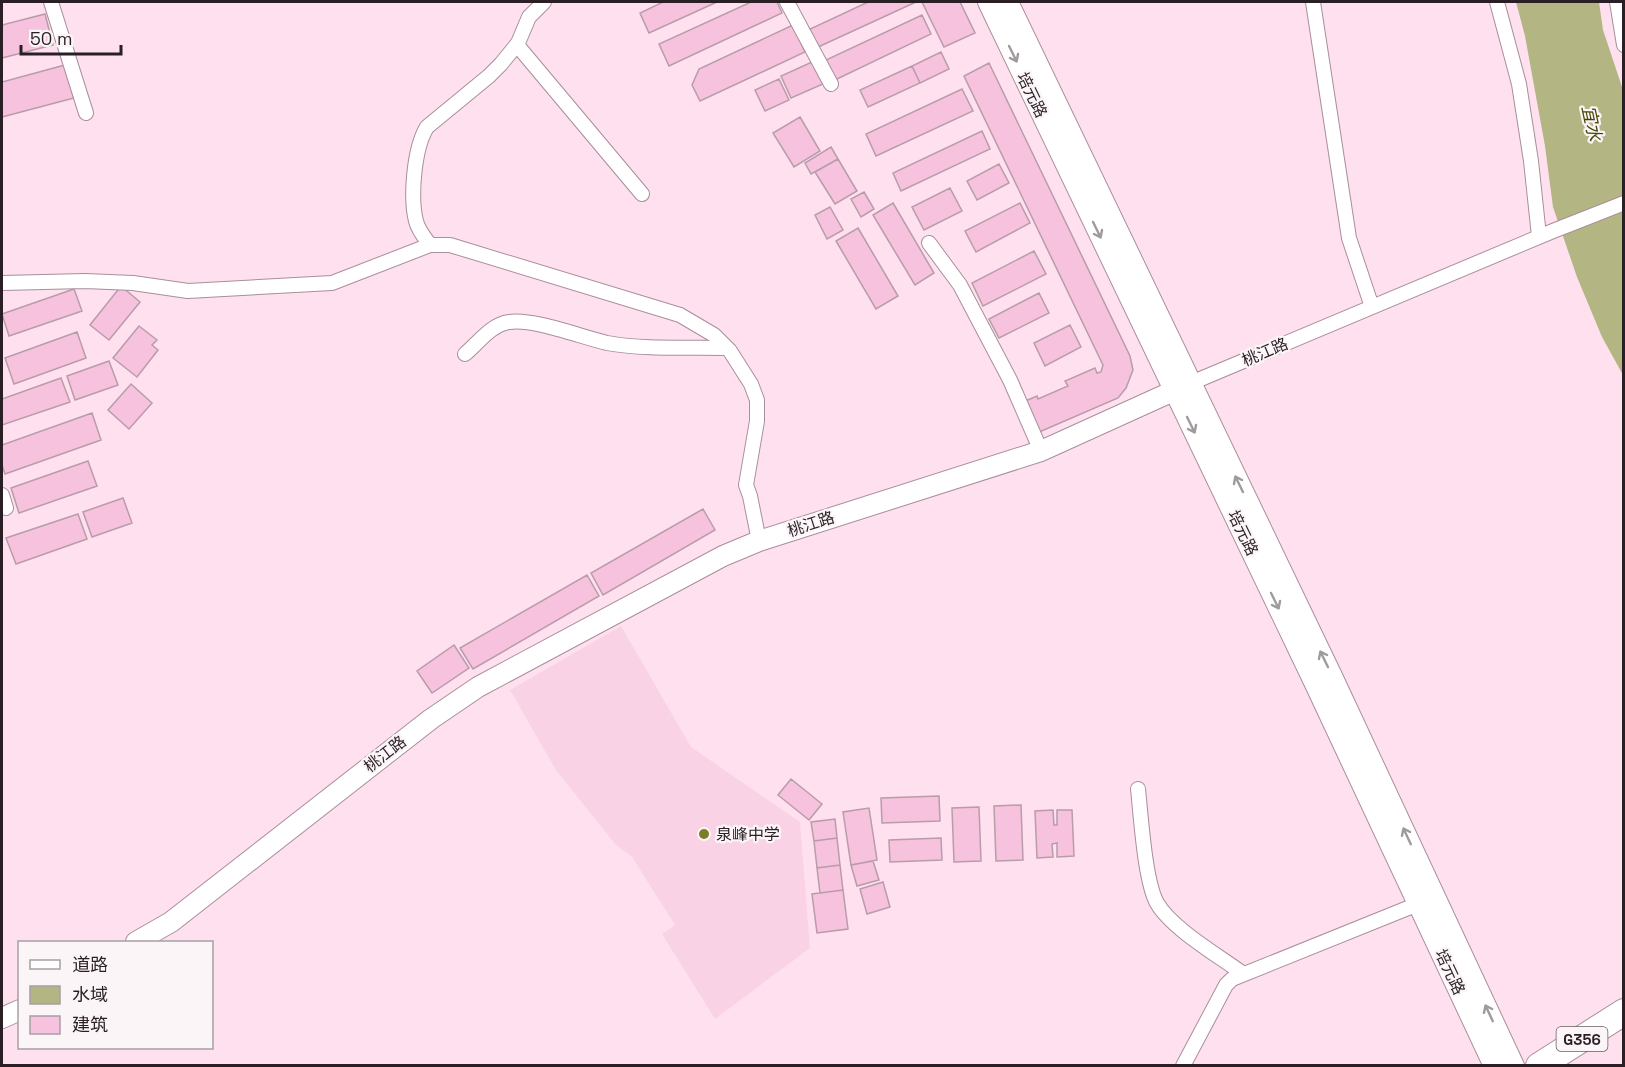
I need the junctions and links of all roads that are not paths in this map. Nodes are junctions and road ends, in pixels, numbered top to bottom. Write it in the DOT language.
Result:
graph roads {
  1 [pos="51,2"];
  2 [pos="544,2"];
  3 [pos="787,2"];
  4 [pos="988,2"];
  5 [pos="1008,2"];
  6 [pos="1313,2"];
  7 [pos="1497,2"];
  8 [pos="1617,2"];
  9 [pos="517,45"];
  10 [pos="1623,45"];
  11 [pos="831,84"];
  12 [pos="86,113"];
  13 [pos="642,194"];
  14 [pos="1623,203"];
  15 [pos="1539,236"];
  16 [pos="929,243"];
  17 [pos="430,245"];
  18 [pos="2,283"];
  19 [pos="1371,307"];
  20 [pos="726,348"];
  21 [pos="465,354"];
  22 [pos="1183,387"];
  23 [pos="1041,451"];
  24 [pos="759,541"];
  25 [pos="1138,789"];
  26 [pos="1418,904"];
  27 [pos="138,941"];
  28 [pos="1242,973"];
  29 [pos="18,1011"];
  30 [pos="1623,1012"];
  31 [pos="2,1018"];
  32 [pos="1183,1065"];
  33 [pos="1494,1065"];
  34 [pos="1514,1065"];
  35 [pos="1539,1065"];
  1 -- 12 [label="street"];
  2 -- 9 [label="street"];
  3 -- 11 [label="street"];
  4 -- 22 [label="main road, 培元路, one-way"];
  5 -- 22 [label="main road, 培元路"];
  6 -- 19 [label="street"];
  7 -- 15 [label="street"];
  8 -- 10 [label="street"];
  9 -- 13 [label="street"];
  9 -- 17 [label="street"];
  14 -- 15 [label="street, 桃江路"];
  15 -- 19 [label="street, 桃江路"];
  16 -- 23 [label="street"];
  17 -- 18 [label="street"];
  17 -- 20 [label="street"];
  19 -- 22 [label="street, 桃江路"];
  20 -- 21 [label="street"];
  20 -- 24 [label="street"];
  22 -- 23 [label="main road, 桃江路"];
  22 -- 26 [label="main road, 培元路, one-way"];
  34 -- 22 [label="main road, 培元路, one-way"];
  23 -- 24 [label="main road, 桃江路"];
  24 -- 27 [label="main road, 桃江路"];
  25 -- 28 [label="street"];
  26 -- 28 [label="street"];
  26 -- 33 [label="main road, 培元路"];
  28 -- 32 [label="street"];
  29 -- 31 [label="main road"];
  30 -- 35 [label="highway, G356"];
}
